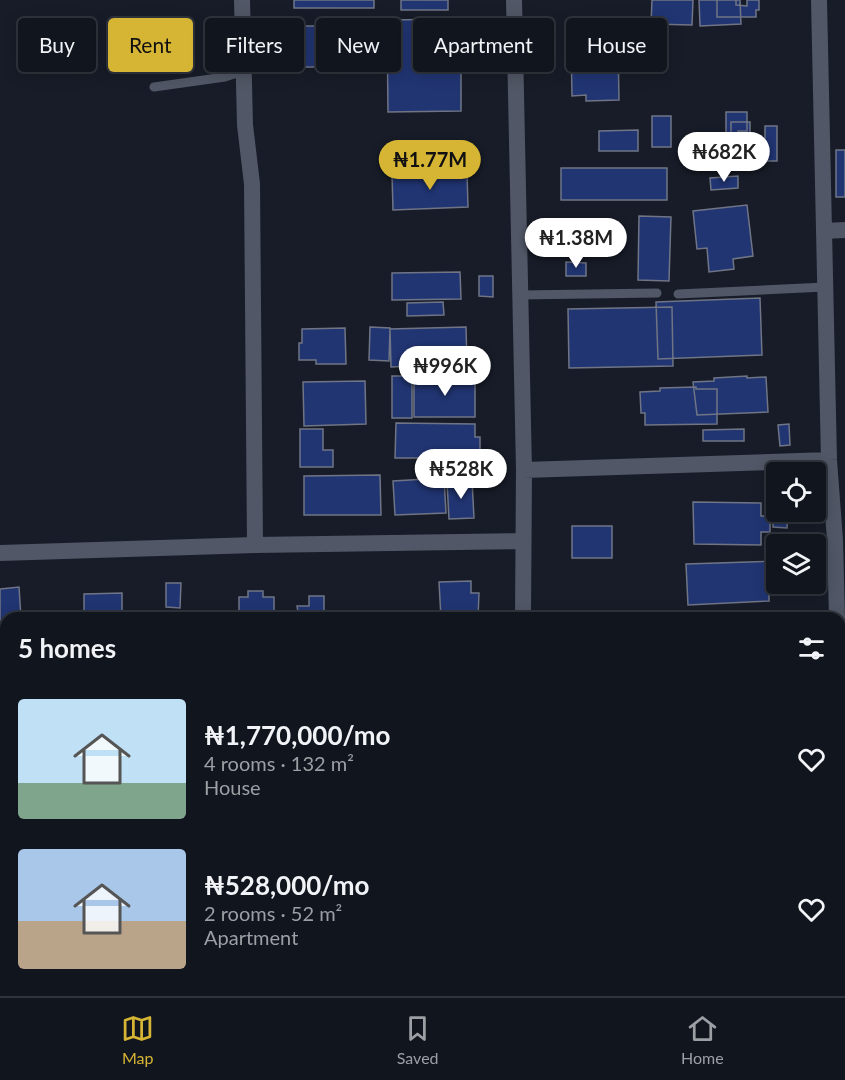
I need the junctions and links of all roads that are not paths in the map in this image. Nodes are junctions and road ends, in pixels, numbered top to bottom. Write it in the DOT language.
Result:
graph roads {
  1 [pos="242,0"];
  2 [pos="514,0"];
  3 [pos="819,0"];
  4 [pos="242,18"];
  5 [pos="239,72"];
  6 [pos="243,72"];
  7 [pos="154,87"];
  8 [pos="845,230"];
  9 [pos="824,231"];
  10 [pos="825,287"];
  11 [pos="657,293"];
  12 [pos="678,294"];
  13 [pos="520,295"];
  14 [pos="829,459"];
  15 [pos="524,470"];
  16 [pos="840,540"];
  17 [pos="522,541"];
  18 [pos="255,545"];
  19 [pos="0,553"];
  20 [pos="523,612"];
  21 [pos="837,612"];
  1 -- 4 [label="street"];
  2 -- 13 [label="street"];
  3 -- 9 [label="street"];
  5 -- 7 [label="lane"];
  6 -- 18 [label="street"];
  8 -- 9 [label="street"];
  9 -- 10 [label="street"];
  10 -- 12 [label="lane"];
  10 -- 14 [label="street"];
  11 -- 13 [label="lane"];
  13 -- 15 [label="street"];
  14 -- 15 [label="street"];
  14 -- 16 [label="street"];
  15 -- 17 [label="street"];
  16 -- 21 [label="street"];
  17 -- 18 [label="street"];
  17 -- 20 [label="street"];
  18 -- 19 [label="street"];
}
